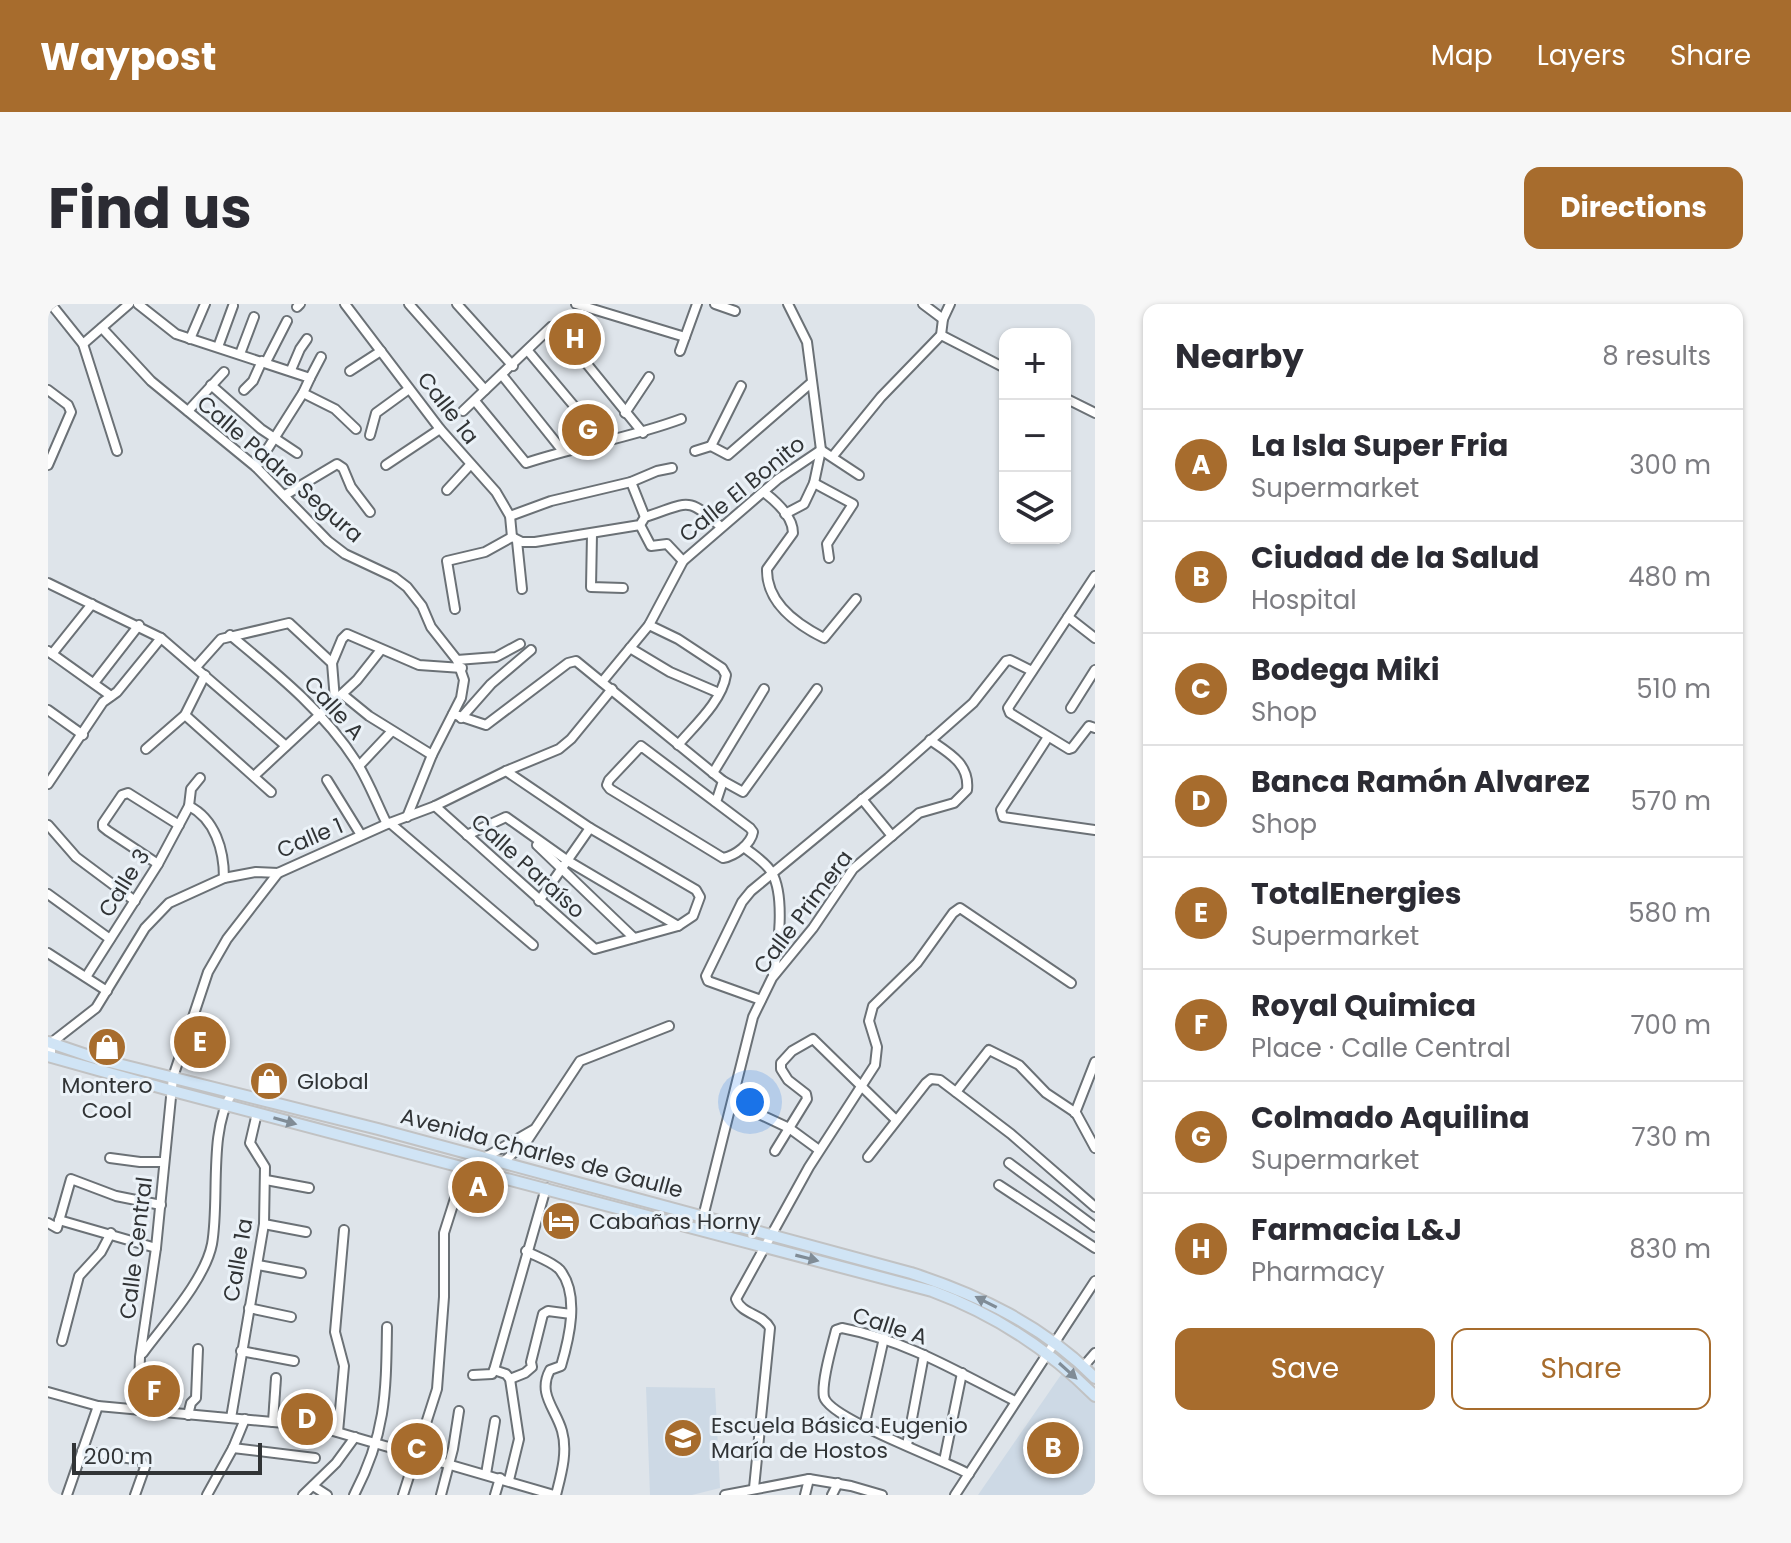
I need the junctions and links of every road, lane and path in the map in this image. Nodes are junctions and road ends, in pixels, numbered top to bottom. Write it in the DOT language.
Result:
graph roads {
  1 [pos="129,304"];
  2 [pos="138,304"];
  3 [pos="205,304"];
  4 [pos="345,304"];
  5 [pos="409,304"];
  6 [pos="457,304"];
  7 [pos="576,304"];
  8 [pos="697,304"];
  9 [pos="715,304"];
  10 [pos="788,304"];
  11 [pos="923,304"];
  12 [pos="950,304"];
  13 [pos="56,306"];
  14 [pos="233,306"];
  15 [pos="735,311"];
  16 [pos="254,317"];
  17 [pos="943,319"];
  18 [pos="287,321"];
  19 [pos="102,328"];
  20 [pos="941,335"];
  21 [pos="685,337"];
  22 [pos="190,339"];
  23 [pos="307,339"];
  24 [pos="83,344"];
  25 [pos="218,347"];
  26 [pos="381,351"];
  27 [pos="528,351"];
  28 [pos="680,351"];
  29 [pos="240,354"];
  30 [pos="321,357"];
  31 [pos="264,361"];
  32 [pos="999,365"];
  33 [pos="513,366"];
  34 [pos="291,370"];
  35 [pos="350,371"];
  36 [pos="224,372"];
  37 [pos="502,375"];
  38 [pos="309,377"];
  39 [pos="649,377"];
  40 [pos="811,383"];
  41 [pos="211,385"];
  42 [pos="741,386"];
  43 [pos="409,389"];
  44 [pos="48,390"];
  45 [pos="244,390"];
  46 [pos="485,390"];
  47 [pos="303,393"];
  48 [pos="1069,400"];
  49 [pos="475,401"];
  50 [pos="188,411"];
  51 [pos="463,411"];
  52 [pos="625,413"];
  53 [pos="1095,413"];
  54 [pos="681,419"];
  55 [pos="356,429"];
  56 [pos="440,429"];
  57 [pos="643,433"];
  58 [pos="370,435"];
  59 [pos="274,439"];
  60 [pos="52,443"];
  61 [pos="605,443"];
  62 [pos="711,446"];
  63 [pos="562,450"];
  64 [pos="821,450"];
  65 [pos="117,451"];
  66 [pos="695,451"];
  67 [pos="297,453"];
  68 [pos="833,456"];
  69 [pos="48,465"];
  70 [pos="386,465"];
  71 [pos="470,465"];
  72 [pos="256,467"];
  73 [pos="672,468"];
  74 [pos="859,475"];
  75 [pos="631,482"];
  76 [pos="814,483"];
  77 [pos="447,490"];
  78 [pos="765,493"];
  79 [pos="285,495"];
  80 [pos="370,512"];
  81 [pos="785,514"];
  82 [pos="510,516"];
  83 [pos="642,521"];
  84 [pos="721,527"];
  85 [pos="592,534"];
  86 [pos="515,539"];
  87 [pos="829,558"];
  88 [pos="683,561"];
  89 [pos="1095,576"];
  90 [pos="48,584"];
  91 [pos="623,588"];
  92 [pos="522,589"];
  93 [pos="856,599"];
  94 [pos="92,604"];
  95 [pos="455,609"];
  96 [pos="1068,617"];
  97 [pos="139,625"];
  98 [pos="649,625"];
  99 [pos="1094,632"];
  100 [pos="230,635"];
  101 [pos="161,638"];
  102 [pos="520,644"];
  103 [pos="630,648"];
  104 [pos="531,650"];
  105 [pos="380,651"];
  106 [pos="50,652"];
  107 [pos="332,663"];
  108 [pos="460,664"];
  109 [pos="196,667"];
  110 [pos="1095,670"];
  111 [pos="1032,671"];
  112 [pos="205,675"];
  113 [pos="602,682"];
  114 [pos="94,683"];
  115 [pos="612,689"];
  116 [pos="764,689"];
  117 [pos="817,689"];
  118 [pos="719,693"];
  119 [pos="111,696"];
  120 [pos="338,697"];
  121 [pos="1071,708"];
  122 [pos="48,710"];
  123 [pos="319,714"];
  124 [pos="185,715"];
  125 [pos="457,716"];
  126 [pos="1095,728"];
  127 [pos="392,731"];
  128 [pos="83,735"];
  129 [pos="1048,737"];
  130 [pos="930,740"];
  131 [pos="678,745"];
  132 [pos="286,746"];
  133 [pos="146,749"];
  134 [pos="432,755"];
  135 [pos="48,765"];
  136 [pos="359,766"];
  137 [pos="57,771"];
  138 [pos="506,771"];
  139 [pos="713,773"];
  140 [pos="254,776"];
  141 [pos="200,778"];
  142 [pos="327,780"];
  143 [pos="723,781"];
  144 [pos="48,784"];
  145 [pos="271,792"];
  146 [pos="862,799"];
  147 [pos="716,802"];
  148 [pos="189,806"];
  149 [pos="435,806"];
  150 [pos="407,817"];
  151 [pos="389,823"];
  152 [pos="48,825"];
  153 [pos="179,825"];
  154 [pos="590,828"];
  155 [pos="1095,830"];
  156 [pos="361,835"];
  157 [pos="467,835"];
  158 [pos="892,836"];
  159 [pos="744,847"];
  160 [pos="158,864"];
  161 [pos="565,866"];
  162 [pos="772,872"];
  163 [pos="278,873"];
  164 [pos="224,878"];
  165 [pos="48,894"];
  166 [pos="135,901"];
  167 [pos="539,901"];
  168 [pos="678,926"];
  169 [pos="634,938"];
  170 [pos="110,939"];
  171 [pos="533,945"];
  172 [pos="48,953"];
  173 [pos="86,977"];
  174 [pos="772,978"];
  175 [pos="1071,983"];
  176 [pos="107,991"];
  177 [pos="761,1000"];
  178 [pos="669,1026"];
  179 [pos="49,1042"];
  180 [pos="49,1056"];
  181 [pos="1095,1062"];
  182 [pos="173,1077"];
  183 [pos="861,1087"];
  184 [pos="173,1091"];
  185 [pos="956,1092"];
  186 [pos="232,1093"];
  187 [pos="733,1102"];
  188 [pos="225,1104"];
  189 [pos="257,1113"];
  190 [pos="1075,1113"];
  191 [pos="896,1120"];
  192 [pos="789,1128"];
  193 [pos="533,1130"];
  194 [pos="1095,1148"];
  195 [pos="819,1150"];
  196 [pos="775,1151"];
  197 [pos="868,1157"];
  198 [pos="110,1158"];
  199 [pos="484,1158"];
  200 [pos="164,1162"];
  201 [pos="502,1163"];
  202 [pos="1009,1163"];
  203 [pos="468,1168"];
  204 [pos="266,1180"];
  205 [pos="999,1185"];
  206 [pos="309,1188"];
  207 [pos="546,1188"];
  208 [pos="161,1205"];
  209 [pos="1095,1207"];
  210 [pos="703,1217"];
  211 [pos="59,1220"];
  212 [pos="48,1223"];
  213 [pos="264,1224"];
  214 [pos="1095,1227"];
  215 [pos="344,1230"];
  216 [pos="306,1232"];
  217 [pos="111,1233"];
  218 [pos="770,1234"];
  219 [pos="765,1247"];
  220 [pos="156,1248"];
  221 [pos="1095,1248"];
  222 [pos="526,1251"];
  223 [pos="258,1265"];
  224 [pos="301,1273"];
  225 [pos="1095,1281"];
  226 [pos="249,1308"];
  227 [pos="571,1314"];
  228 [pos="291,1317"];
  229 [pos="387,1327"];
  230 [pos="884,1338"];
  231 [pos="62,1341"];
  232 [pos="1054,1343"];
  233 [pos="198,1349"];
  234 [pos="241,1351"];
  235 [pos="1095,1353"];
  236 [pos="1049,1354"];
  237 [pos="924,1355"];
  238 [pos="140,1357"];
  239 [pos="294,1361"];
  240 [pos="494,1370"];
  241 [pos="1091,1372"];
  242 [pos="962,1373"];
  243 [pos="473,1375"];
  244 [pos="276,1378"];
  245 [pos="510,1379"];
  246 [pos="48,1392"];
  247 [pos="1095,1396"];
  248 [pos="1015,1401"];
  249 [pos="98,1406"];
  250 [pos="138,1410"];
  251 [pos="459,1411"];
  252 [pos="188,1415"];
  253 [pos="231,1418"];
  254 [pos="245,1419"];
  255 [pos="495,1421"];
  256 [pos="273,1422"];
  257 [pos="864,1427"];
  258 [pos="338,1432"];
  259 [pos="355,1437"];
  260 [pos="377,1444"];
  261 [pos="907,1445"];
  262 [pos="233,1448"];
  263 [pos="82,1451"];
  264 [pos="417,1455"];
  265 [pos="315,1458"];
  266 [pos="944,1461"];
  267 [pos="449,1464"];
  268 [pos="486,1474"];
  269 [pos="969,1474"];
  270 [pos="504,1479"];
  271 [pos="809,1479"];
  272 [pos="838,1483"];
  273 [pos="313,1486"];
  274 [pos="754,1488"];
  275 [pos="850,1490"];
  276 [pos="537,1492"];
  277 [pos="743,1493"];
  278 [pos="67,1495"];
  279 [pos="135,1495"];
  280 [pos="207,1495"];
  281 [pos="303,1495"];
  282 [pos="327,1495"];
  283 [pos="354,1495"];
  284 [pos="403,1495"];
  285 [pos="441,1495"];
  286 [pos="495,1495"];
  287 [pos="555,1495"];
  288 [pos="725,1495"];
  289 [pos="805,1495"];
  290 [pos="832,1495"];
  291 [pos="882,1495"];
  292 [pos="955,1495"];
  1 -- 19 [label="street"];
  2 -- 22 [label="street"];
  3 -- 22 [label="street"];
  4 -- 26 [label="street, Calle 1a"];
  5 -- 46 [label="street"];
  6 -- 33 [label="street"];
  7 -- 21 [label="street"];
  8 -- 21 [label="street"];
  9 -- 15 [label="street"];
  10 -- 40 [label="street, Calle El Bonito"];
  11 -- 17 [label="street"];
  12 -- 17 [label="street"];
  13 -- 24 [label="street"];
  14 -- 25 [label="street"];
  16 -- 29 [label="street"];
  17 -- 20 [label="street"];
  18 -- 31 [label="street"];
  19 -- 24 [label="street"];
  19 -- 50 [label="street, Calle Padre Segura"];
  20 -- 32 [label="street"];
  20 -- 68 [label="street"];
  21 -- 28 [label="street"];
  22 -- 25 [label="street"];
  23 -- 34 [label="street"];
  24 -- 65 [label="street"];
  25 -- 29 [label="street"];
  26 -- 35 [label="street"];
  26 -- 43 [label="street, Calle 1a"];
  27 -- 33 [label="street"];
  27 -- 52 [label="street"];
  27 -- 61 [label="street"];
  29 -- 31 [label="street"];
  30 -- 38 [label="street"];
  31 -- 34 [label="street"];
  31 -- 45 [label="street"];
  33 -- 37 [label="street"];
  34 -- 38 [label="street"];
  36 -- 41 [label="street"];
  37 -- 46 [label="street"];
  37 -- 63 [label="street"];
  38 -- 47 [label="street"];
  39 -- 52 [label="street"];
  40 -- 62 [label="street"];
  40 -- 64 [label="street, Calle El Bonito"];
  41 -- 50 [label="street"];
  41 -- 59 [label="street"];
  42 -- 62 [label="street"];
  43 -- 56 [label="street, Calle 1a"];
  43 -- 58 [label="street"];
  44 -- 60 [label="street"];
  46 -- 49 [label="street"];
  47 -- 55 [label="street"];
  47 -- 59 [label="street"];
  48 -- 53 [label="street"];
  49 -- 51 [label="street"];
  49 -- 63 [label="street"];
  50 -- 72 [label="street, Calle Padre Segura"];
  52 -- 57 [label="street"];
  54 -- 57 [label="street"];
  56 -- 70 [label="street"];
  56 -- 71 [label="street, Calle 1a"];
  57 -- 61 [label="street"];
  59 -- 67 [label="street"];
  59 -- 72 [label="street"];
  60 -- 69 [label="street"];
  61 -- 63 [label="street"];
  62 -- 66 [label="street"];
  64 -- 68 [label="street"];
  64 -- 76 [label="street"];
  64 -- 78 [label="street, Calle El Bonito"];
  68 -- 74 [label="street"];
  71 -- 77 [label="street"];
  71 -- 82 [label="street, Calle 1a"];
  72 -- 79 [label="street, Calle Padre Segura"];
  73 -- 75 [label="street"];
  75 -- 82 [label="street"];
  75 -- 83 [label="street"];
  76 -- 81 [label="street"];
  76 -- 87 [label="street"];
  78 -- 81 [label="street"];
  78 -- 84 [label="street, Calle El Bonito"];
  79 -- 80 [label="street"];
  79 -- 108 [label="street, Calle Padre Segura"];
  81 -- 93 [label="street"];
  82 -- 86 [label="street, Calle 1a"];
  83 -- 84 [label="street"];
  83 -- 85 [label="street"];
  83 -- 88 [label="street"];
  84 -- 88 [label="street, Calle El Bonito"];
  85 -- 86 [label="street"];
  85 -- 91 [label="street"];
  86 -- 92 [label="street, Calle 1a"];
  86 -- 95 [label="street"];
  88 -- 98 [label="street, Calle El Bonito"];
  89 -- 96 [label="street"];
  90 -- 94 [label="street"];
  94 -- 97 [label="street"];
  94 -- 106 [label="street"];
  96 -- 99 [label="street"];
  96 -- 111 [label="street"];
  97 -- 101 [label="street"];
  97 -- 114 [label="street"];
  98 -- 103 [label="street, Calle El Bonito"];
  98 -- 118 [label="street"];
  100 -- 107 [label="street"];
  100 -- 109 [label="street"];
  100 -- 123 [label="street, Calle A"];
  101 -- 109 [label="street"];
  101 -- 119 [label="street"];
  102 -- 108 [label="street"];
  103 -- 113 [label="street, Calle El Bonito"];
  103 -- 118 [label="street"];
  104 -- 125 [label="street"];
  105 -- 107 [label="street"];
  105 -- 108 [label="street"];
  105 -- 120 [label="street"];
  106 -- 114 [label="street"];
  107 -- 120 [label="street"];
  108 -- 125 [label="street"];
  109 -- 112 [label="street"];
  110 -- 121 [label="street"];
  111 -- 129 [label="street"];
  111 -- 130 [label="street"];
  112 -- 124 [label="street"];
  112 -- 132 [label="street"];
  113 -- 115 [label="street"];
  113 -- 125 [label="street"];
  114 -- 119 [label="street"];
  115 -- 131 [label="street"];
  115 -- 138 [label="street, Calle 1"];
  116 -- 139 [label="street"];
  117 -- 143 [label="street"];
  118 -- 131 [label="street"];
  119 -- 128 [label="street"];
  120 -- 123 [label="street"];
  120 -- 127 [label="street"];
  122 -- 128 [label="street"];
  123 -- 132 [label="street"];
  123 -- 136 [label="street, Calle A"];
  124 -- 133 [label="street"];
  124 -- 140 [label="street"];
  125 -- 134 [label="street"];
  126 -- 129 [label="street"];
  127 -- 134 [label="street"];
  127 -- 136 [label="street"];
  128 -- 137 [label="street"];
  129 -- 155 [label="street"];
  130 -- 146 [label="street"];
  130 -- 158 [label="street, Calle Primera"];
  131 -- 139 [label="street"];
  132 -- 140 [label="street"];
  134 -- 150 [label="street"];
  135 -- 137 [label="street"];
  136 -- 151 [label="street, Calle A"];
  137 -- 144 [label="street"];
  138 -- 149 [label="street, Calle 1"];
  138 -- 154 [label="street"];
  139 -- 143 [label="street"];
  140 -- 145 [label="street"];
  141 -- 148 [label="street, Calle 3"];
  142 -- 156 [label="street"];
  143 -- 147 [label="street"];
  146 -- 158 [label="street"];
  146 -- 162 [label="street"];
  147 -- 159 [label="street"];
  147 -- 159 [label="street"];
  148 -- 153 [label="street, Calle 3"];
  148 -- 164 [label="street"];
  149 -- 150 [label="street, Calle 1"];
  149 -- 157 [label="street, Calle Paraíso"];
  150 -- 151 [label="street, Calle 1"];
  151 -- 156 [label="street, Calle 1"];
  151 -- 171 [label="street"];
  152 -- 166 [label="street"];
  153 -- 160 [label="street, Calle 3"];
  153 -- 160 [label="street"];
  154 -- 161 [label="street"];
  154 -- 168 [label="street"];
  156 -- 163 [label="street, Calle 1"];
  157 -- 161 [label="street"];
  157 -- 167 [label="street, Calle Paraíso"];
  158 -- 174 [label="street, Calle Primera"];
  159 -- 162 [label="street"];
  160 -- 166 [label="street, Calle 3"];
  161 -- 167 [label="street"];
  161 -- 168 [label="street"];
  161 -- 169 [label="street"];
  162 -- 174 [label="street"];
  162 -- 177 [label="street"];
  163 -- 164 [label="street, Calle 1"];
  163 -- 182 [label="street, Calle Central"];
  164 -- 176 [label="street, Calle 1"];
  165 -- 170 [label="street"];
  166 -- 170 [label="street, Calle 3"];
  167 -- 169 [label="street, Calle Paraíso"];
  168 -- 169 [label="street"];
  170 -- 173 [label="street, Calle 3"];
  172 -- 173 [label="street"];
  173 -- 176 [label="street"];
  174 -- 177 [label="street, Calle Primera"];
  175 -- 183 [label="street"];
  176 -- 179 [label="street, Calle 1"];
  177 -- 187 [label="street, Calle Primera"];
  178 -- 193 [label="street"];
  179 -- 180 [label="street"];
  179 -- 182 [label="main road, Avenida Charles de Gaulle"];
  180 -- 184 [label="main road, Avenida Charles de Gaulle"];
  181 -- 190 [label="street"];
  182 -- 184 [label="street, Calle Central"];
  182 -- 186 [label="main road, Avenida Charles de Gaulle"];
  183 -- 191 [label="street"];
  183 -- 192 [label="street"];
  183 -- 195 [label="street"];
  184 -- 188 [label="main road, Avenida Charles de Gaulle"];
  184 -- 200 [label="street, Calle Central"];
  185 -- 190 [label="street"];
  185 -- 191 [label="street"];
  185 -- 209 [label="street"];
  186 -- 188 [label="street"];
  186 -- 199 [label="main road, Avenida Charles de Gaulle"];
  187 -- 192 [label="street"];
  187 -- 210 [label="street, Calle Primera"];
  188 -- 189 [label="main road, Avenida Charles de Gaulle"];
  188 -- 238 [label="street"];
  189 -- 203 [label="main road, Avenida Charles de Gaulle, one-way"];
  189 -- 204 [label="street, Calle 1a"];
  190 -- 194 [label="street"];
  191 -- 197 [label="street"];
  192 -- 195 [label="street"];
  192 -- 196 [label="street"];
  193 -- 199 [label="street"];
  193 -- 201 [label="street"];
  195 -- 218 [label="street"];
  198 -- 200 [label="street"];
  199 -- 201 [label="main road, Avenida Charles de Gaulle"];
  199 -- 203 [label="street"];
  200 -- 208 [label="street, Calle Central"];
  201 -- 210 [label="main road, Avenida Charles de Gaulle"];
  202 -- 214 [label="street"];
  203 -- 207 [label="main road, Avenida Charles de Gaulle"];
  203 -- 264 [label="street"];
  204 -- 206 [label="street"];
  204 -- 213 [label="street, Calle 1a"];
  205 -- 221 [label="street"];
  207 -- 219 [label="main road, Avenida Charles de Gaulle"];
  207 -- 222 [label="street"];
  208 -- 211 [label="street"];
  208 -- 220 [label="street, Calle Central"];
  210 -- 218 [label="main road, Avenida Charles de Gaulle"];
  211 -- 212 [label="street"];
  211 -- 217 [label="street"];
  213 -- 216 [label="street"];
  213 -- 223 [label="street, Calle 1a"];
  215 -- 258 [label="street"];
  217 -- 220 [label="street"];
  217 -- 231 [label="street"];
  218 -- 219 [label="street"];
  232 -- 218 [label="main road, Avenida Charles de Gaulle, one-way"];
  219 -- 236 [label="main road, Avenida Charles de Gaulle, one-way"];
  219 -- 274 [label="street"];
  220 -- 238 [label="street, Calle Central"];
  222 -- 227 [label="street"];
  222 -- 240 [label="street"];
  223 -- 224 [label="street"];
  223 -- 226 [label="street, Calle 1a"];
  225 -- 232 [label="street"];
  226 -- 228 [label="street"];
  226 -- 234 [label="street, Calle 1a"];
  227 -- 245 [label="street"];
  227 -- 287 [label="street"];
  229 -- 260 [label="street"];
  230 -- 237 [label="street, Calle A"];
  230 -- 257 [label="street"];
  230 -- 257 [label="street, Calle A"];
  232 -- 236 [label="street"];
  232 -- 241 [label="main road, Avenida Charles de Gaulle"];
  233 -- 252 [label="street"];
  234 -- 239 [label="street"];
  234 -- 253 [label="street, Calle 1a"];
  235 -- 241 [label="street"];
  236 -- 247 [label="main road, Avenida Charles de Gaulle, one-way"];
  236 -- 248 [label="street"];
  237 -- 242 [label="street, Calle A"];
  237 -- 261 [label="street"];
  238 -- 250 [label="street, Calle Central"];
  240 -- 243 [label="street"];
  240 -- 245 [label="street"];
  242 -- 248 [label="street, Calle A"];
  242 -- 266 [label="street"];
  244 -- 256 [label="street"];
  245 -- 270 [label="street"];
  246 -- 249 [label="street"];
  248 -- 269 [label="street"];
  249 -- 250 [label="street"];
  249 -- 263 [label="street"];
  250 -- 252 [label="street"];
  251 -- 267 [label="street"];
  252 -- 253 [label="street"];
  253 -- 254 [label="street"];
  254 -- 256 [label="street"];
  254 -- 262 [label="street"];
  255 -- 268 [label="street"];
  256 -- 258 [label="street"];
  257 -- 261 [label="street, Calle A"];
  258 -- 259 [label="street"];
  259 -- 260 [label="street"];
  259 -- 273 [label="street"];
  260 -- 264 [label="street"];
  260 -- 283 [label="street"];
  261 -- 266 [label="street, Calle A"];
  262 -- 265 [label="street"];
  262 -- 280 [label="street"];
  263 -- 278 [label="street"];
  263 -- 279 [label="street"];
  264 -- 267 [label="street"];
  264 -- 284 [label="street"];
  266 -- 269 [label="street, Calle A"];
  267 -- 268 [label="street"];
  267 -- 285 [label="street"];
  268 -- 270 [label="street"];
  269 -- 292 [label="street"];
  270 -- 276 [label="street"];
  270 -- 286 [label="street"];
  271 -- 272 [label="street"];
  271 -- 274 [label="street"];
  271 -- 289 [label="street"];
  272 -- 275 [label="street"];
  272 -- 290 [label="street"];
  273 -- 281 [label="street"];
  273 -- 282 [label="street"];
  274 -- 277 [label="street"];
  275 -- 291 [label="street"];
  276 -- 287 [label="street"];
  277 -- 288 [label="street"];
}
